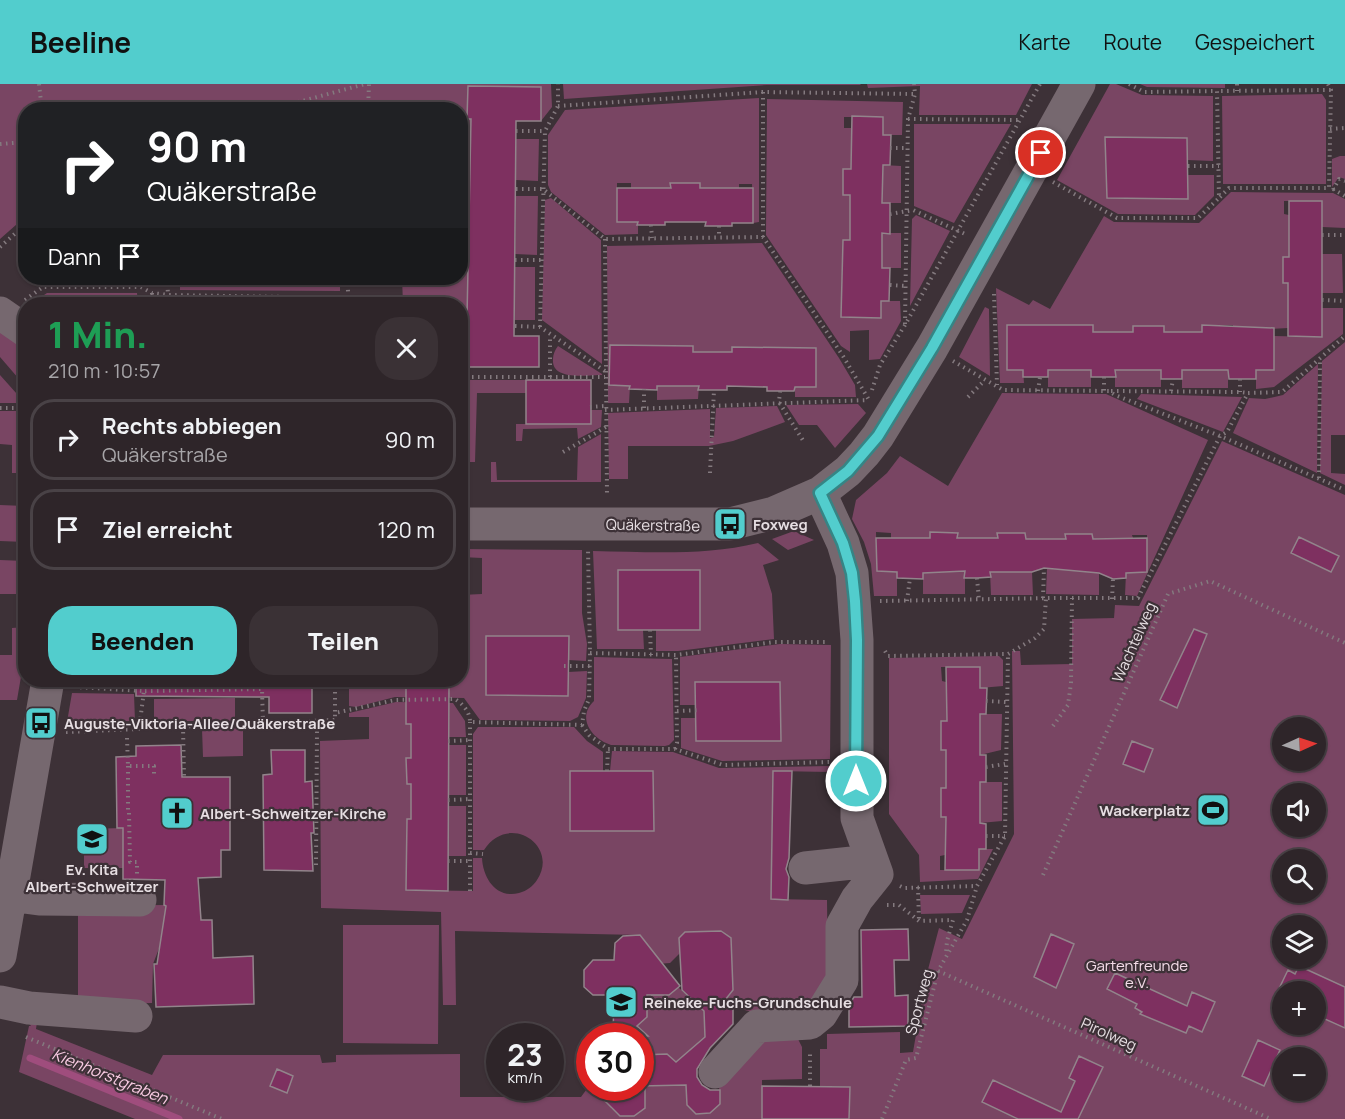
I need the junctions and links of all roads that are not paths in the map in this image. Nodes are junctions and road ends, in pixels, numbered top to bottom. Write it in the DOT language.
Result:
graph roads {
  1 [pos="1079,84"];
  2 [pos="820,493"];
  3 [pos="468,524"];
  4 [pos="56,687"];
  5 [pos="874,867"];
  6 [pos="805,868"];
  7 [pos="139,890"];
  8 [pos="9,895"];
  9 [pos="0,956"];
  10 [pos="0,1002"];
  11 [pos="136,1016"];
  12 [pos="715,1071"];
  1 -- 2 [label="street, Quäkerstraße"];
  2 -- 3 [label="street, Quäkerstraße"];
  2 -- 5 [label="street"];
  4 -- 8 [label="street"];
  5 -- 6 [label="street"];
  5 -- 12 [label="street"];
  7 -- 8 [label="street"];
  8 -- 9 [label="street"];
  10 -- 11 [label="street"];
}
